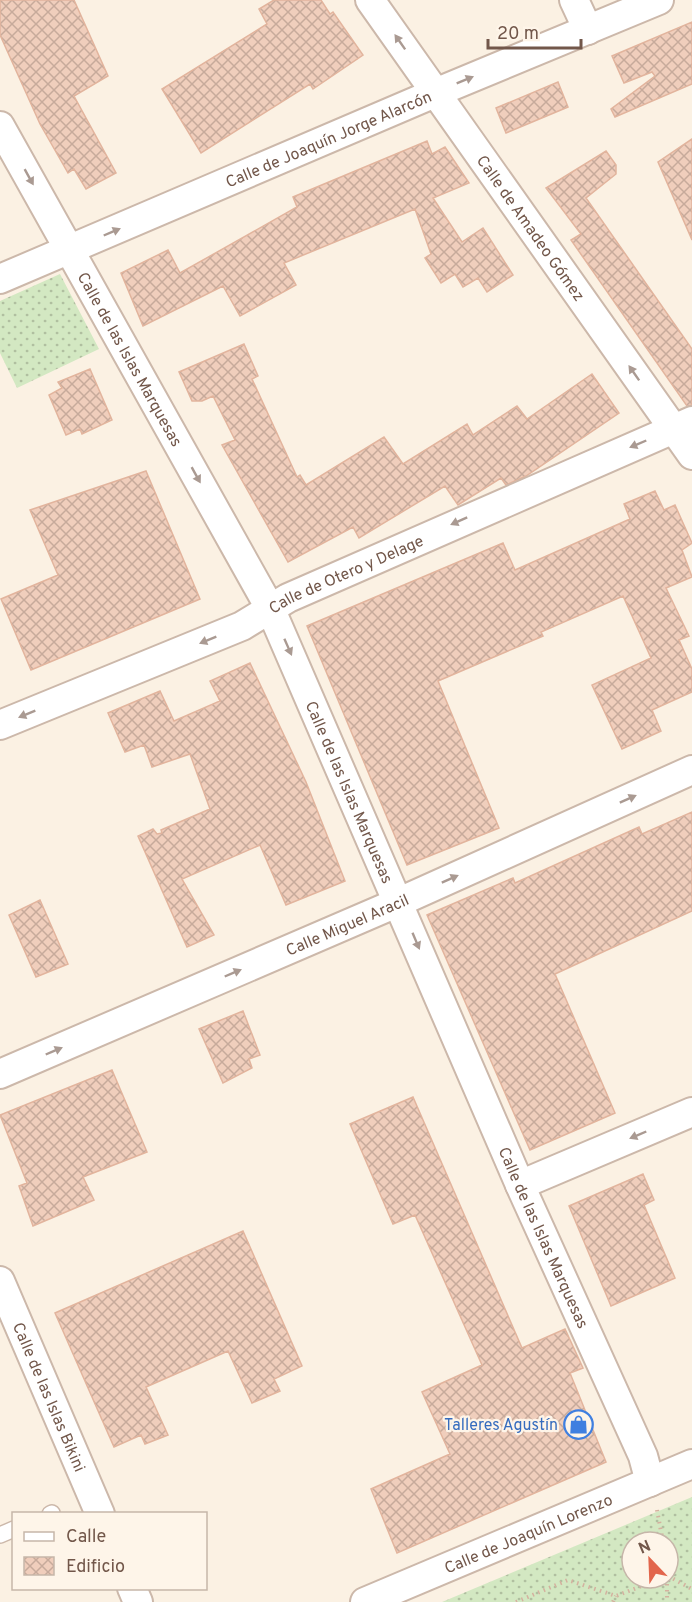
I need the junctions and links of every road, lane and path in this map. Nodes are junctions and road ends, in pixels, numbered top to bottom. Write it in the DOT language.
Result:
graph roads {
  1 [pos="370,0"];
  2 [pos="574,0"];
  3 [pos="659,0"];
  4 [pos="588,30"];
  5 [pos="435,93"];
  6 [pos="0,126"];
  7 [pos="70,250"];
  8 [pos="0,279"];
  9 [pos="683,425"];
  10 [pos="692,455"];
  11 [pos="272,610"];
  12 [pos="0,725"];
  13 [pos="692,770"];
  14 [pos="399,902"];
  15 [pos="0,1074"];
  16 [pos="692,1112"];
  17 [pos="520,1185"];
  18 [pos="0,1281"];
  19 [pos="692,1464"];
  20 [pos="650,1482"];
  21 [pos="99,1512"];
  22 [pos="631,1590"];
  23 [pos="616,1596"];
  24 [pos="365,1602"];
  25 [pos="516,1602"];
  26 [pos="614,1602"];
  5 -- 1 [label="street, Calle de Amadeo Gómez, one-way"];
  2 -- 4 [label="street"];
  3 -- 4 [label="street, Calle de Joaquín Jorge Alarcón"];
  5 -- 4 [label="street, Calle de Joaquín Jorge Alarcón, one-way"];
  7 -- 5 [label="street, Calle de Joaquín Jorge Alarcón, one-way"];
  9 -- 5 [label="street, Calle de Amadeo Gómez, one-way"];
  6 -- 7 [label="street, Calle de las Islas Marquesas, one-way"];
  7 -- 8 [label="street, Calle de Joaquín Jorge Alarcón"];
  7 -- 11 [label="street, Calle de las Islas Marquesas, one-way"];
  9 -- 10 [label="street, Calle de Amadeo Gómez"];
  9 -- 11 [label="street, Calle de Otero y Delage, one-way"];
  11 -- 12 [label="street, Calle de Otero y Delage, one-way"];
  11 -- 14 [label="street, Calle de las Islas Marquesas, one-way"];
  14 -- 13 [label="street, Calle Miguel Aracil, one-way"];
  15 -- 14 [label="street, Calle Miguel Aracil, one-way"];
  14 -- 17 [label="street, Calle de las Islas Marquesas, one-way"];
  16 -- 17 [label="street, one-way"];
  17 -- 20 [label="street, Calle de las Islas Marquesas"];
  18 -- 21 [label="street, Calle de las Islas Bikini"];
  19 -- 20 [label="street, Calle de Joaquín Lorenzo"];
  20 -- 24 [label="street, Calle de Joaquín Lorenzo"];
  22 -- 23 [label="path"];
  23 -- 25 [label="path"];
  23 -- 26 [label="path"];
}
